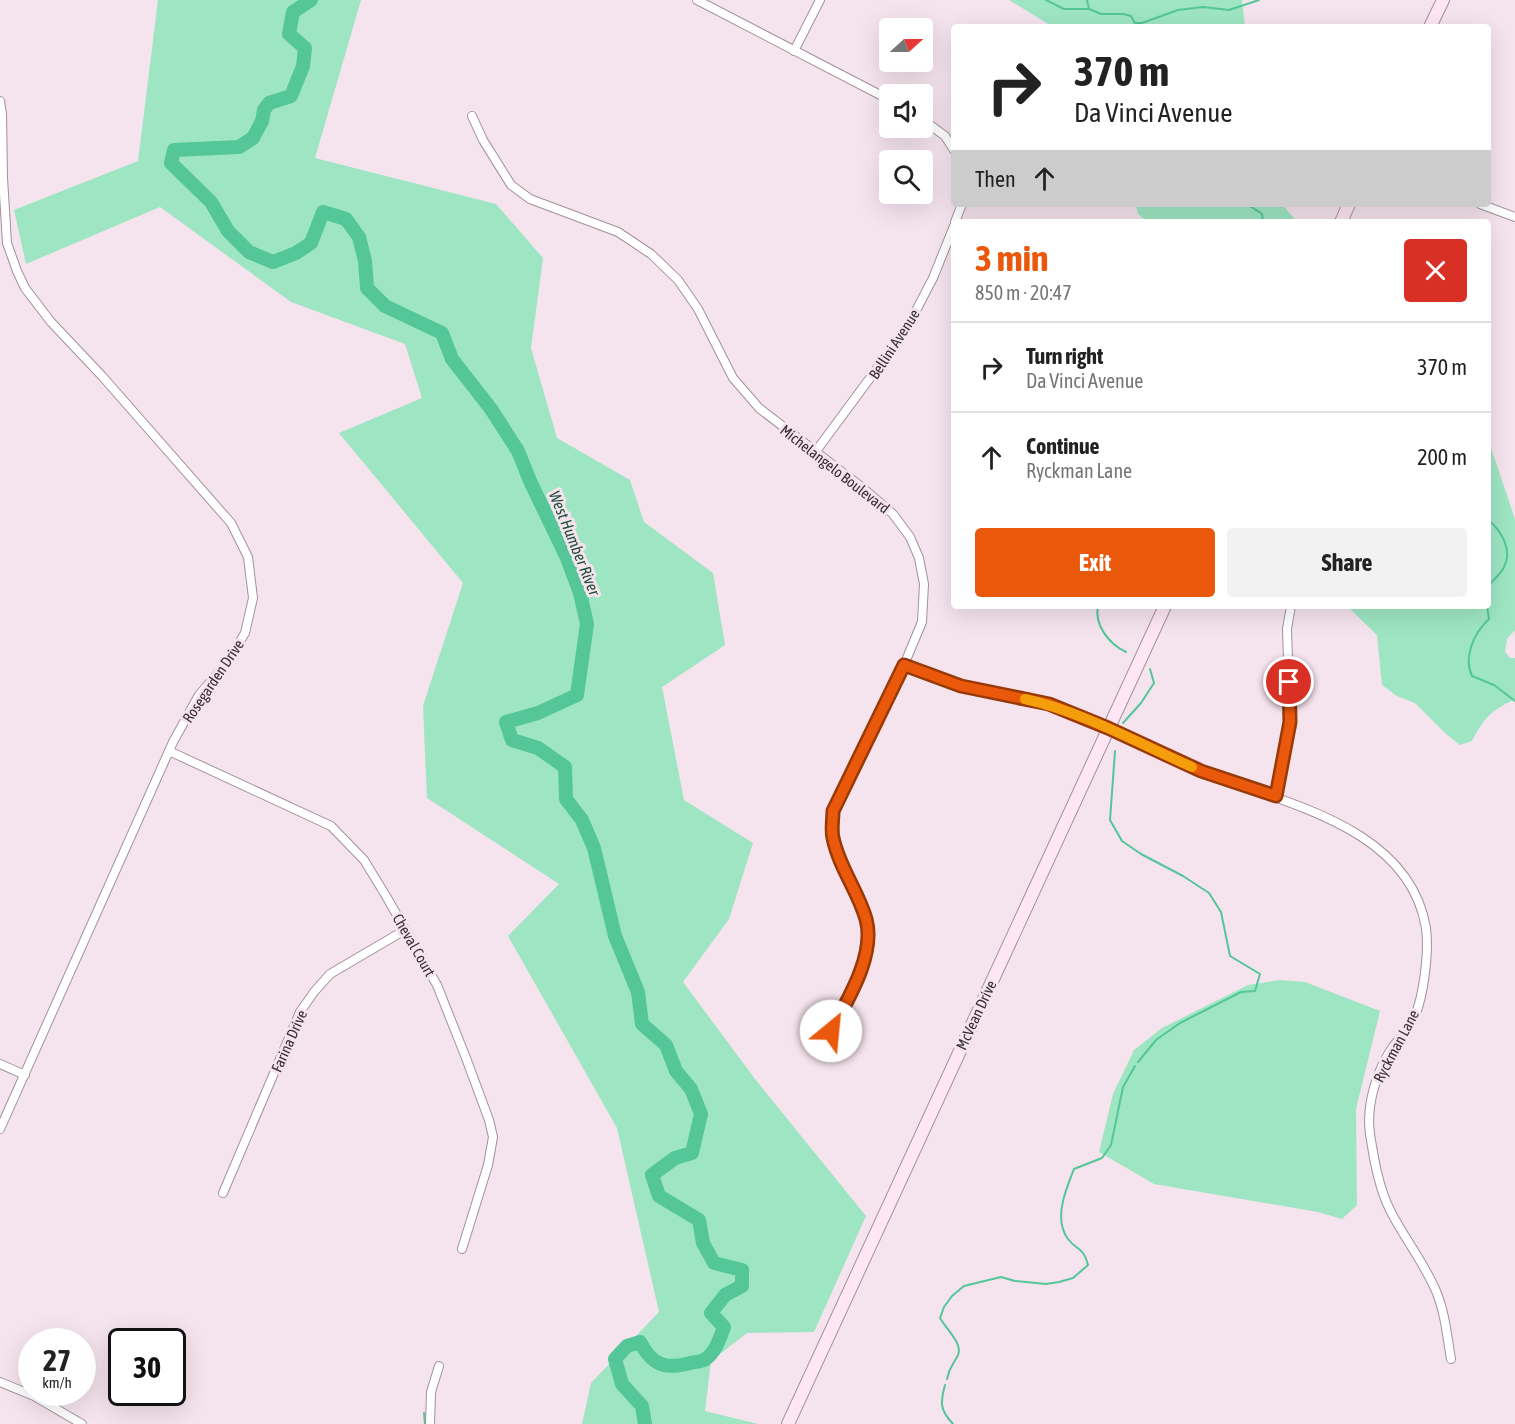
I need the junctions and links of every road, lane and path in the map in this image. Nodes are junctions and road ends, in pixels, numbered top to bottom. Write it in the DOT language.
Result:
graph roads {
  1 [pos="697,0"];
  2 [pos="820,0"];
  3 [pos="1443,0"];
  4 [pos="1431,24"];
  5 [pos="794,51"];
  6 [pos="879,94"];
  7 [pos="0,101"];
  8 [pos="472,116"];
  9 [pos="933,127"];
  10 [pos="951,145"];
  11 [pos="1488,207"];
  12 [pos="1515,217"];
  13 [pos="951,234"];
  14 [pos="816,451"];
  15 [pos="1164,609"];
  16 [pos="1291,609"];
  17 [pos="904,665"];
  18 [pos="1108,728"];
  19 [pos="169,751"];
  20 [pos="1276,796"];
  21 [pos="405,930"];
  22 [pos="831,1031"];
  23 [pos="0,1064"];
  24 [pos="25,1075"];
  25 [pos="0,1129"];
  26 [pos="224,1193"];
  27 [pos="462,1249"];
  28 [pos="1451,1359"];
  29 [pos="439,1366"];
  30 [pos="0,1382"];
  31 [pos="82,1424"];
  32 [pos="430,1424"];
  33 [pos="788,1424"];
  1 -- 5 [label="street"];
  2 -- 5 [label="street"];
  3 -- 4 [label="main road"];
  5 -- 6 [label="street"];
  7 -- 19 [label="street, Rosegarden Drive"];
  8 -- 14 [label="street, Michelangelo Boulevard"];
  9 -- 10 [label="street"];
  11 -- 12 [label="street"];
  13 -- 14 [label="street, Bellini Avenue"];
  14 -- 17 [label="street, Michelangelo Boulevard"];
  15 -- 18 [label="main road, McVean Drive"];
  16 -- 20 [label="street"];
  17 -- 18 [label="street, Ryckman Lane"];
  17 -- 22 [label="street, Michelangelo Boulevard"];
  18 -- 20 [label="street, Ryckman Lane"];
  18 -- 33 [label="main road, McVean Drive"];
  19 -- 21 [label="street, Cheval Court"];
  19 -- 24 [label="street, Rosegarden Drive"];
  20 -- 28 [label="street, Ryckman Lane"];
  21 -- 26 [label="street, Farina Drive"];
  21 -- 27 [label="street, Cheval Court"];
  23 -- 24 [label="street"];
  24 -- 25 [label="street, Rosegarden Drive"];
  29 -- 32 [label="street"];
  30 -- 31 [label="street"];
}
